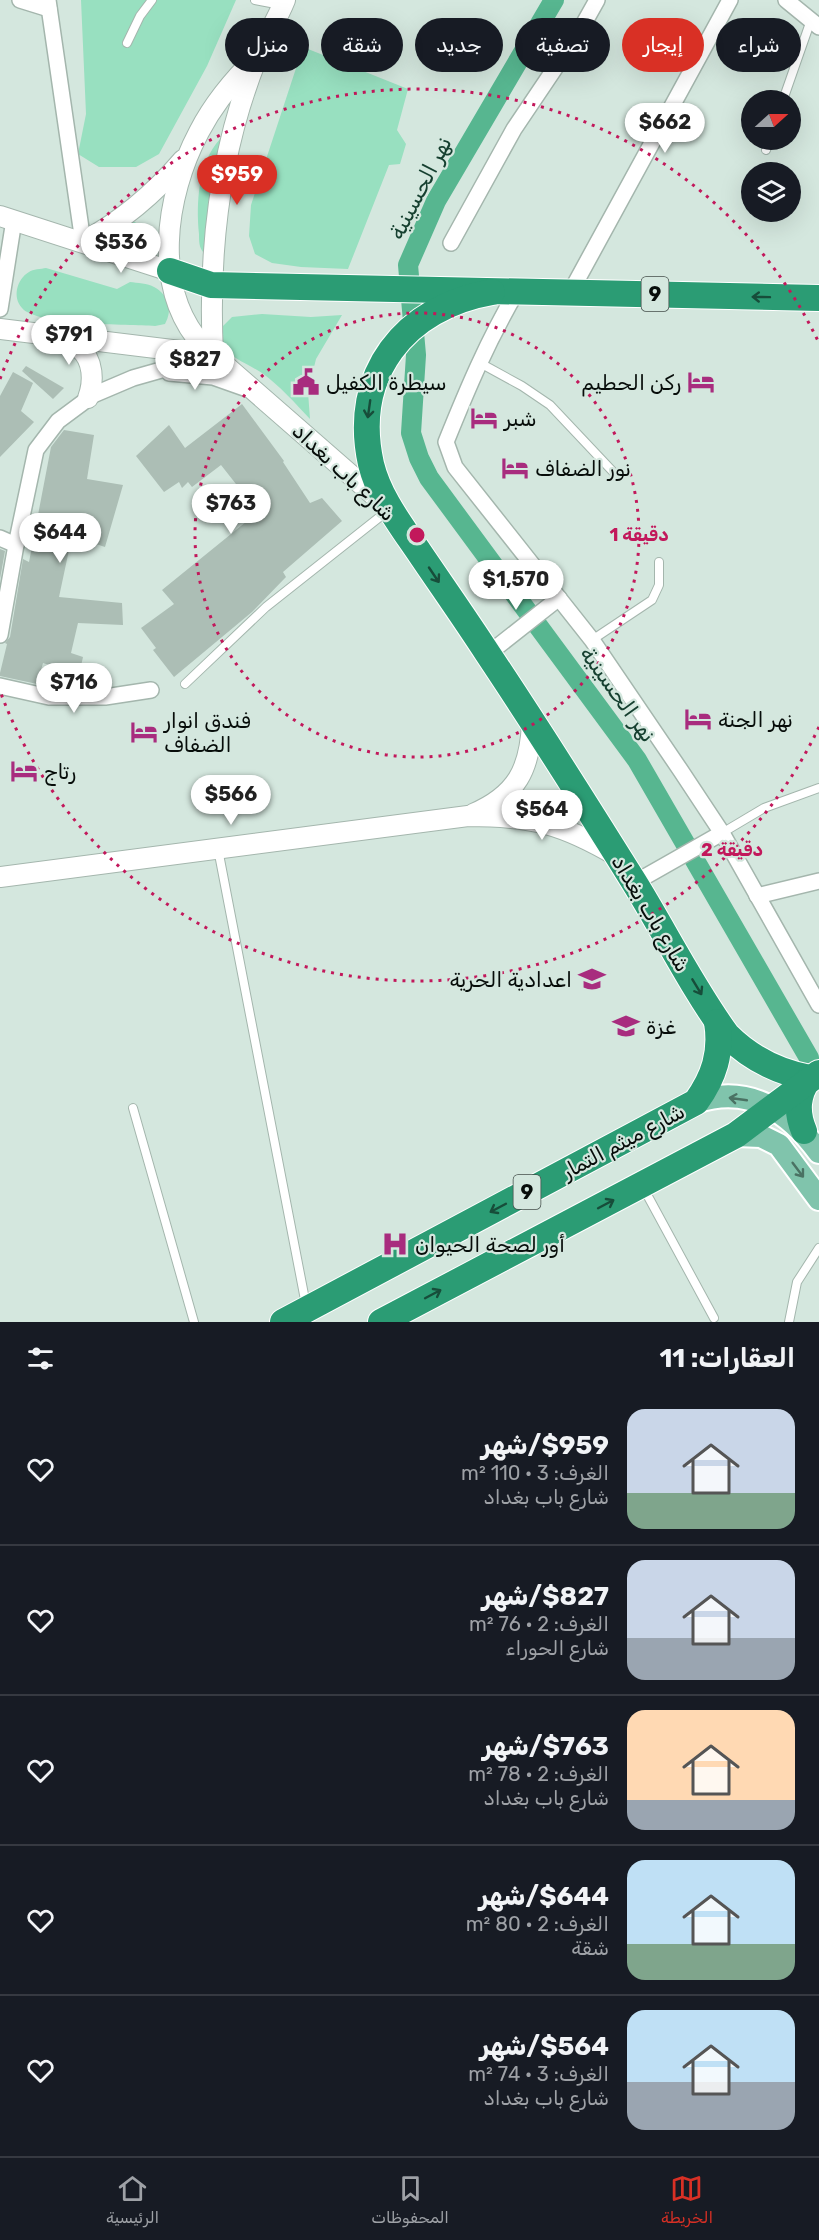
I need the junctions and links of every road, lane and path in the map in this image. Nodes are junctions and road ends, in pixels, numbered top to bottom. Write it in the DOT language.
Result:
graph roads {
  1 [pos="20,0"];
  2 [pos="152,0"];
  3 [pos="255,0"];
  4 [pos="597,0"];
  5 [pos="730,0"];
  6 [pos="786,0"];
  7 [pos="284,3"];
  8 [pos="49,5"];
  9 [pos="276,18"];
  10 [pos="815,23"];
  11 [pos="127,43"];
  12 [pos="242,72"];
  13 [pos="252,72"];
  14 [pos="787,90"];
  15 [pos="188,153"];
  16 [pos="7,218"];
  17 [pos="83,242"];
  18 [pos="451,243"];
  19 [pos="170,270"];
  20 [pos="211,285"];
  21 [pos="517,291"];
  22 [pos="570,292"];
  23 [pos="466,294"];
  24 [pos="819,298"];
  25 [pos="0,309"];
  26 [pos="0,329"];
  27 [pos="54,335"];
  28 [pos="213,355"];
  29 [pos="478,362"];
  30 [pos="133,378"];
  31 [pos="258,394"];
  32 [pos="88,398"];
  33 [pos="617,476"];
  34 [pos="390,509"];
  35 [pos="0,538"];
  36 [pos="16,545"];
  37 [pos="659,562"];
  38 [pos="559,598"];
  39 [pos="0,635"];
  40 [pos="592,640"];
  41 [pos="488,654"];
  42 [pos="185,684"];
  43 [pos="0,686"];
  44 [pos="151,690"];
  45 [pos="532,723"];
  46 [pos="819,788"];
  47 [pos="468,816"];
  48 [pos="722,833"];
  49 [pos="218,847"];
  50 [pos="617,856"];
  51 [pos="0,877"];
  52 [pos="819,881"];
  53 [pos="634,883"];
  54 [pos="758,896"];
  55 [pos="819,1005"];
  56 [pos="717,1022"];
  57 [pos="814,1076"];
  58 [pos="696,1102"];
  59 [pos="133,1108"];
  60 [pos="774,1108"];
  61 [pos="804,1131"];
  62 [pos="735,1135"];
  63 [pos="782,1149"];
  64 [pos="819,1152"];
  65 [pos="642,1185"];
  66 [pos="819,1199"];
  67 [pos="819,1248"];
  68 [pos="307,1310"];
  69 [pos="714,1318"];
  70 [pos="194,1322"];
  71 [pos="283,1322"];
  72 [pos="381,1322"];
  73 [pos="789,1322"];
  1 -- 8 [label="street"];
  2 -- 11 [label="lane"];
  3 -- 7 [label="lane"];
  4 -- 18 [label="street"];
  5 -- 22 [label="street"];
  6 -- 10 [label="street"];
  7 -- 9 [label="street"];
  8 -- 17 [label="street"];
  10 -- 14 [label="lane"];
  12 -- 15 [label="street"];
  13 -- 20 [label="street"];
  15 -- 17 [label="street"];
  15 -- 19 [label="street, شارع باب بغداد"];
  16 -- 17 [label="street"];
  16 -- 25 [label="street"];
  17 -- 19 [label="street"];
  19 -- 20 [label="highway"];
  19 -- 28 [label="street, شارع باب بغداد"];
  20 -- 23 [label="highway"];
  20 -- 28 [label="street"];
  21 -- 22 [label="highway, 9"];
  21 -- 23 [label="highway, 9"];
  21 -- 29 [label="street"];
  24 -- 22 [label="highway, 9, one-way"];
  23 -- 34 [label="highway, one-way"];
  26 -- 27 [label="street"];
  27 -- 28 [label="street"];
  27 -- 32 [label="street"];
  28 -- 30 [label="street"];
  28 -- 31 [label="street, شارع باب بغداد"];
  29 -- 33 [label="lane"];
  29 -- 38 [label="street"];
  30 -- 31 [label="street"];
  30 -- 32 [label="street"];
  31 -- 34 [label="street, شارع باب بغداد"];
  32 -- 36 [label="street"];
  34 -- 41 [label="highway, شارع باب بغداد, one-way"];
  34 -- 42 [label="lane"];
  35 -- 36 [label="street"];
  36 -- 39 [label="street"];
  37 -- 40 [label="lane"];
  38 -- 40 [label="street"];
  38 -- 41 [label="street"];
  40 -- 48 [label="street"];
  41 -- 45 [label="highway, شارع باب بغداد"];
  43 -- 44 [label="street"];
  45 -- 47 [label="street"];
  45 -- 50 [label="highway, شارع باب بغداد"];
  46 -- 48 [label="lane"];
  47 -- 49 [label="street"];
  47 -- 50 [label="street"];
  48 -- 53 [label="street"];
  48 -- 54 [label="street"];
  49 -- 51 [label="street"];
  49 -- 68 [label="lane"];
  50 -- 53 [label="highway, شارع باب بغداد"];
  52 -- 54 [label="street"];
  53 -- 56 [label="highway, شارع باب بغداد, one-way"];
  54 -- 55 [label="street"];
  56 -- 57 [label="highway, شارع باب بغداد"];
  56 -- 58 [label="highway, شارع ميثم التمار"];
  57 -- 60 [label="highway, 9"];
  57 -- 61 [label="highway"];
  60 -- 58 [label="main road, one-way"];
  58 -- 68 [label="highway, شارع ميثم التمار / 9, one-way"];
  59 -- 70 [label="lane"];
  60 -- 61 [label="main road"];
  60 -- 62 [label="highway, 9"];
  61 -- 63 [label="main road"];
  61 -- 64 [label="main road"];
  62 -- 63 [label="main road"];
  62 -- 65 [label="highway, 9"];
  63 -- 66 [label="main road, one-way"];
  65 -- 69 [label="lane"];
  72 -- 65 [label="highway, 9, one-way"];
  67 -- 73 [label="lane"];
  68 -- 71 [label="highway, شارع ميثم التمار / 9"];
}
